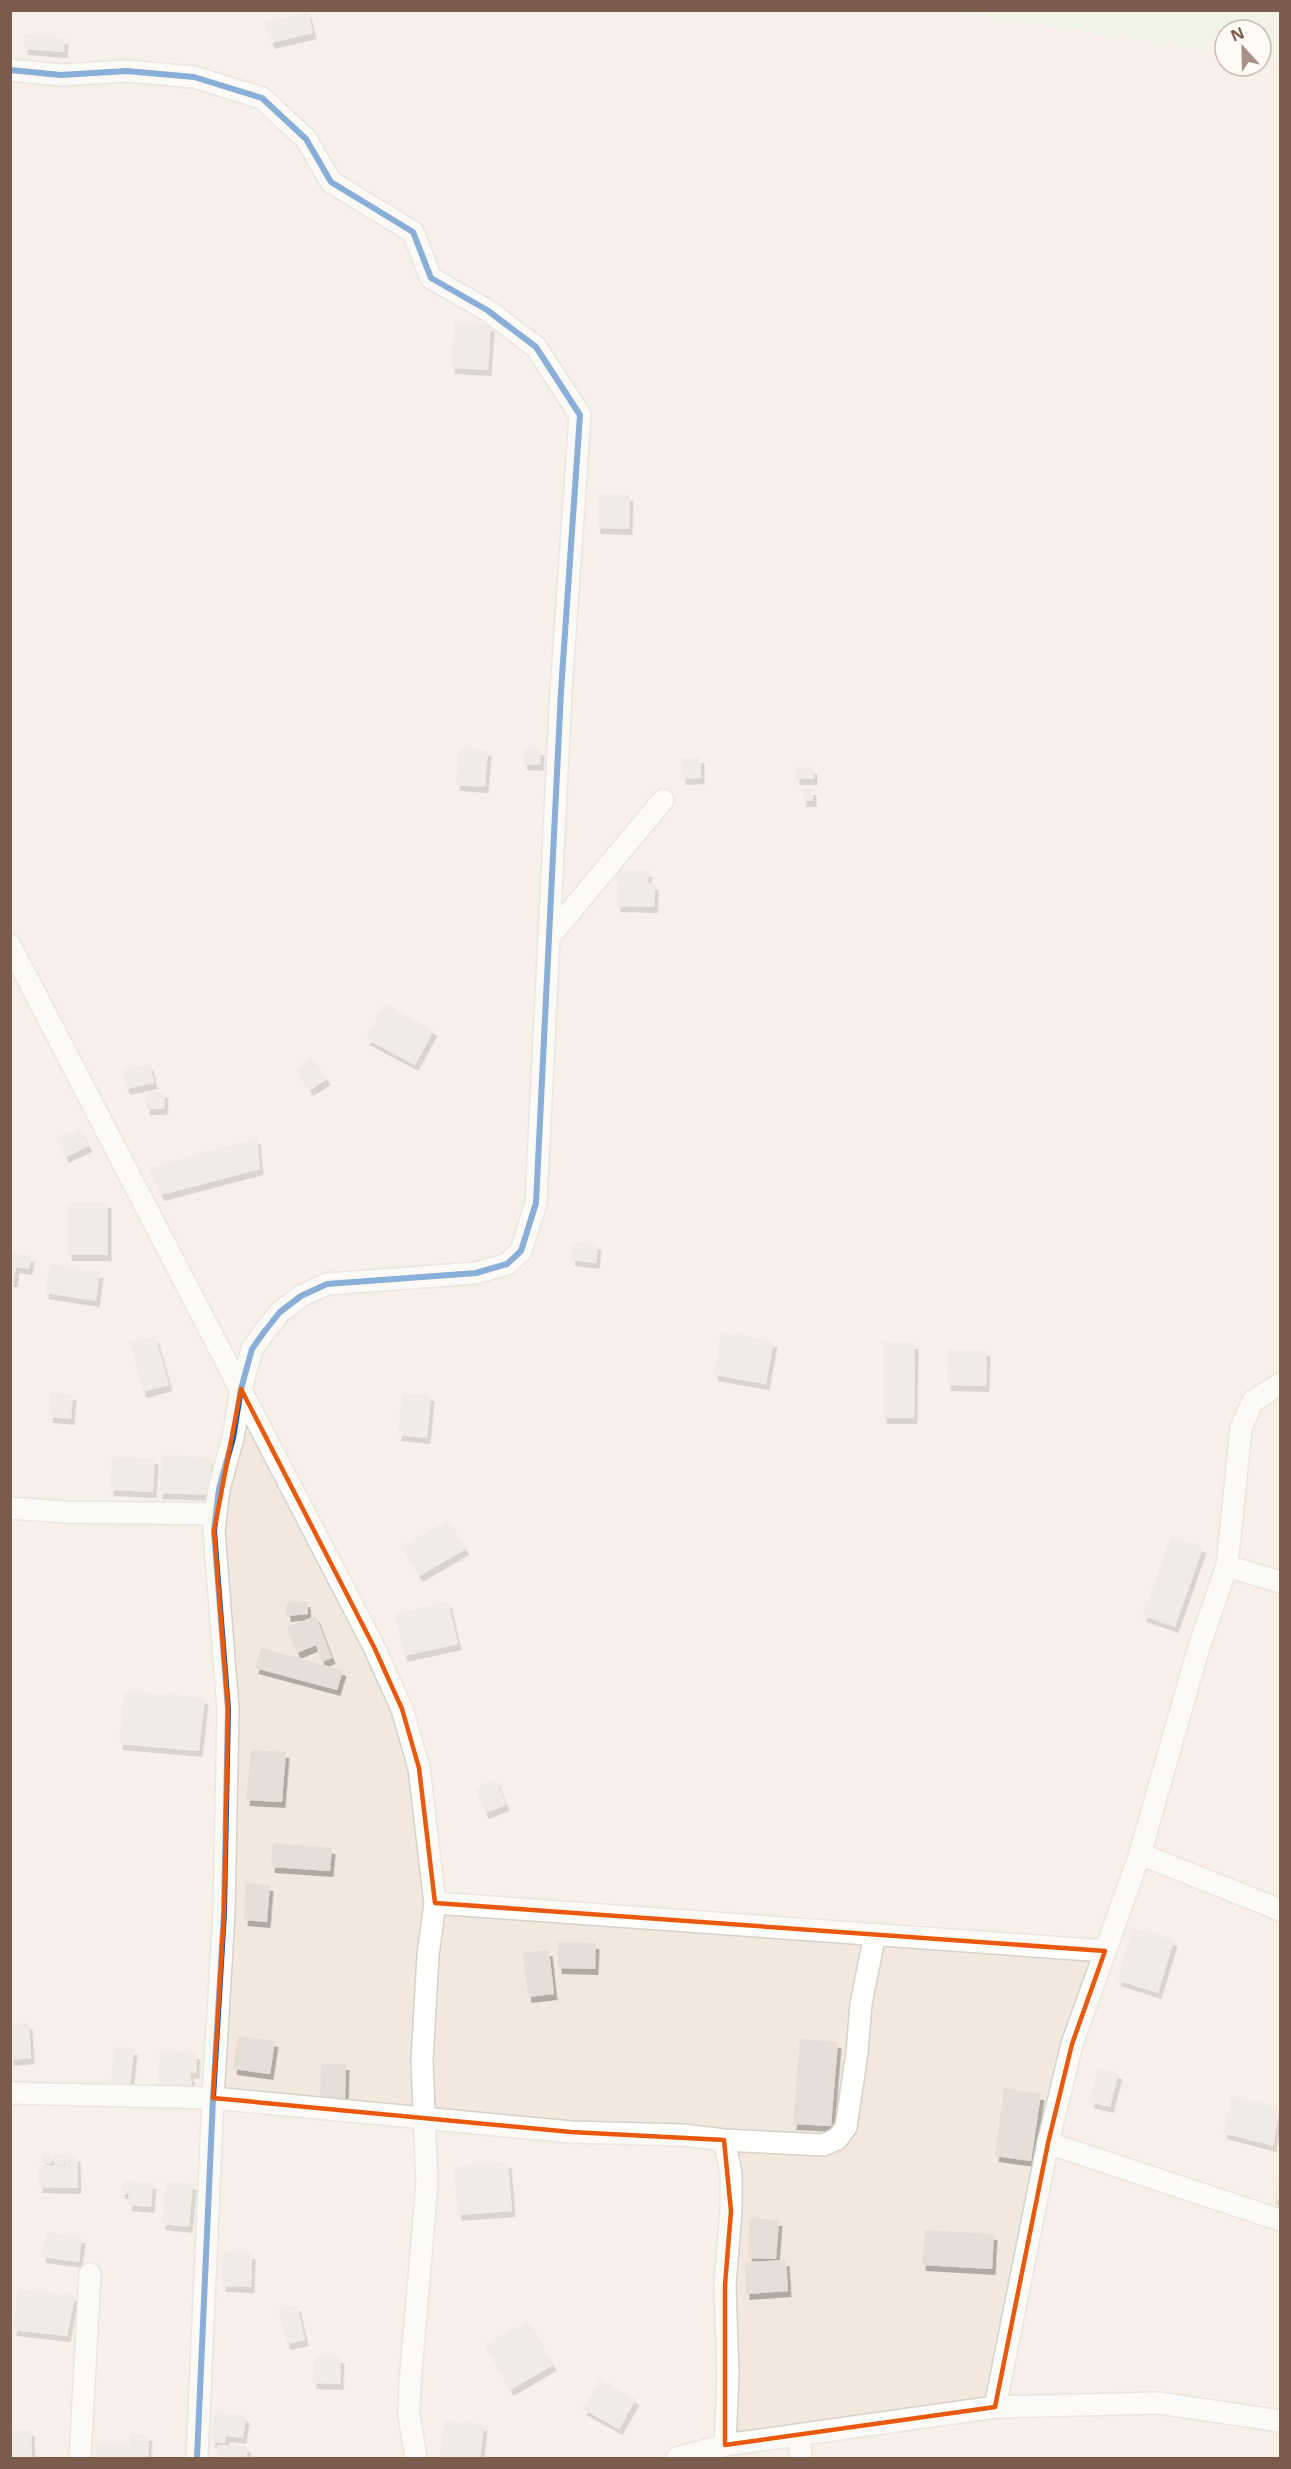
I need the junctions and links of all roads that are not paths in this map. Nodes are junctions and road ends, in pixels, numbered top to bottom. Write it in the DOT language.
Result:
graph roads {
  1 [pos="10,70"];
  2 [pos="663,800"];
  3 [pos="550,936"];
  4 [pos="10,945"];
  5 [pos="1281,1384"];
  6 [pos="241,1389"];
  7 [pos="10,1508"];
  8 [pos="216,1515"];
  9 [pos="1227,1566"];
  10 [pos="1281,1582"];
  11 [pos="1140,1854"];
  12 [pos="435,1903"];
  13 [pos="1281,1910"];
  14 [pos="875,1934"];
  15 [pos="1105,1951"];
  16 [pos="10,2093"];
  17 [pos="213,2098"];
  18 [pos="423,2118"];
  19 [pos="724,2140"];
  20 [pos="1048,2144"];
  21 [pos="1281,2220"];
  22 [pos="90,2274"];
  23 [pos="995,2407"];
  24 [pos="1281,2421"];
  25 [pos="799,2435"];
  26 [pos="725,2445"];
  27 [pos="80,2458"];
  28 [pos="197,2458"];
  29 [pos="416,2458"];
  30 [pos="677,2458"];
  31 [pos="801,2458"];
  1 -- 3 [label="street"];
  2 -- 3 [label="street"];
  3 -- 6 [label="street"];
  4 -- 6 [label="street"];
  5 -- 9 [label="street"];
  6 -- 8 [label="street"];
  6 -- 12 [label="street"];
  7 -- 8 [label="street"];
  8 -- 17 [label="street"];
  9 -- 10 [label="street"];
  9 -- 11 [label="street"];
  11 -- 13 [label="street"];
  11 -- 15 [label="street"];
  12 -- 14 [label="street"];
  12 -- 18 [label="street"];
  14 -- 15 [label="street"];
  14 -- 19 [label="street"];
  15 -- 20 [label="street"];
  16 -- 17 [label="street"];
  17 -- 18 [label="street"];
  17 -- 28 [label="street"];
  18 -- 19 [label="street"];
  18 -- 29 [label="street"];
  19 -- 26 [label="street"];
  20 -- 21 [label="street"];
  20 -- 23 [label="street"];
  22 -- 27 [label="street"];
  23 -- 24 [label="street"];
  23 -- 25 [label="street"];
  25 -- 26 [label="street"];
  25 -- 31 [label="street"];
  26 -- 30 [label="street"];
}
